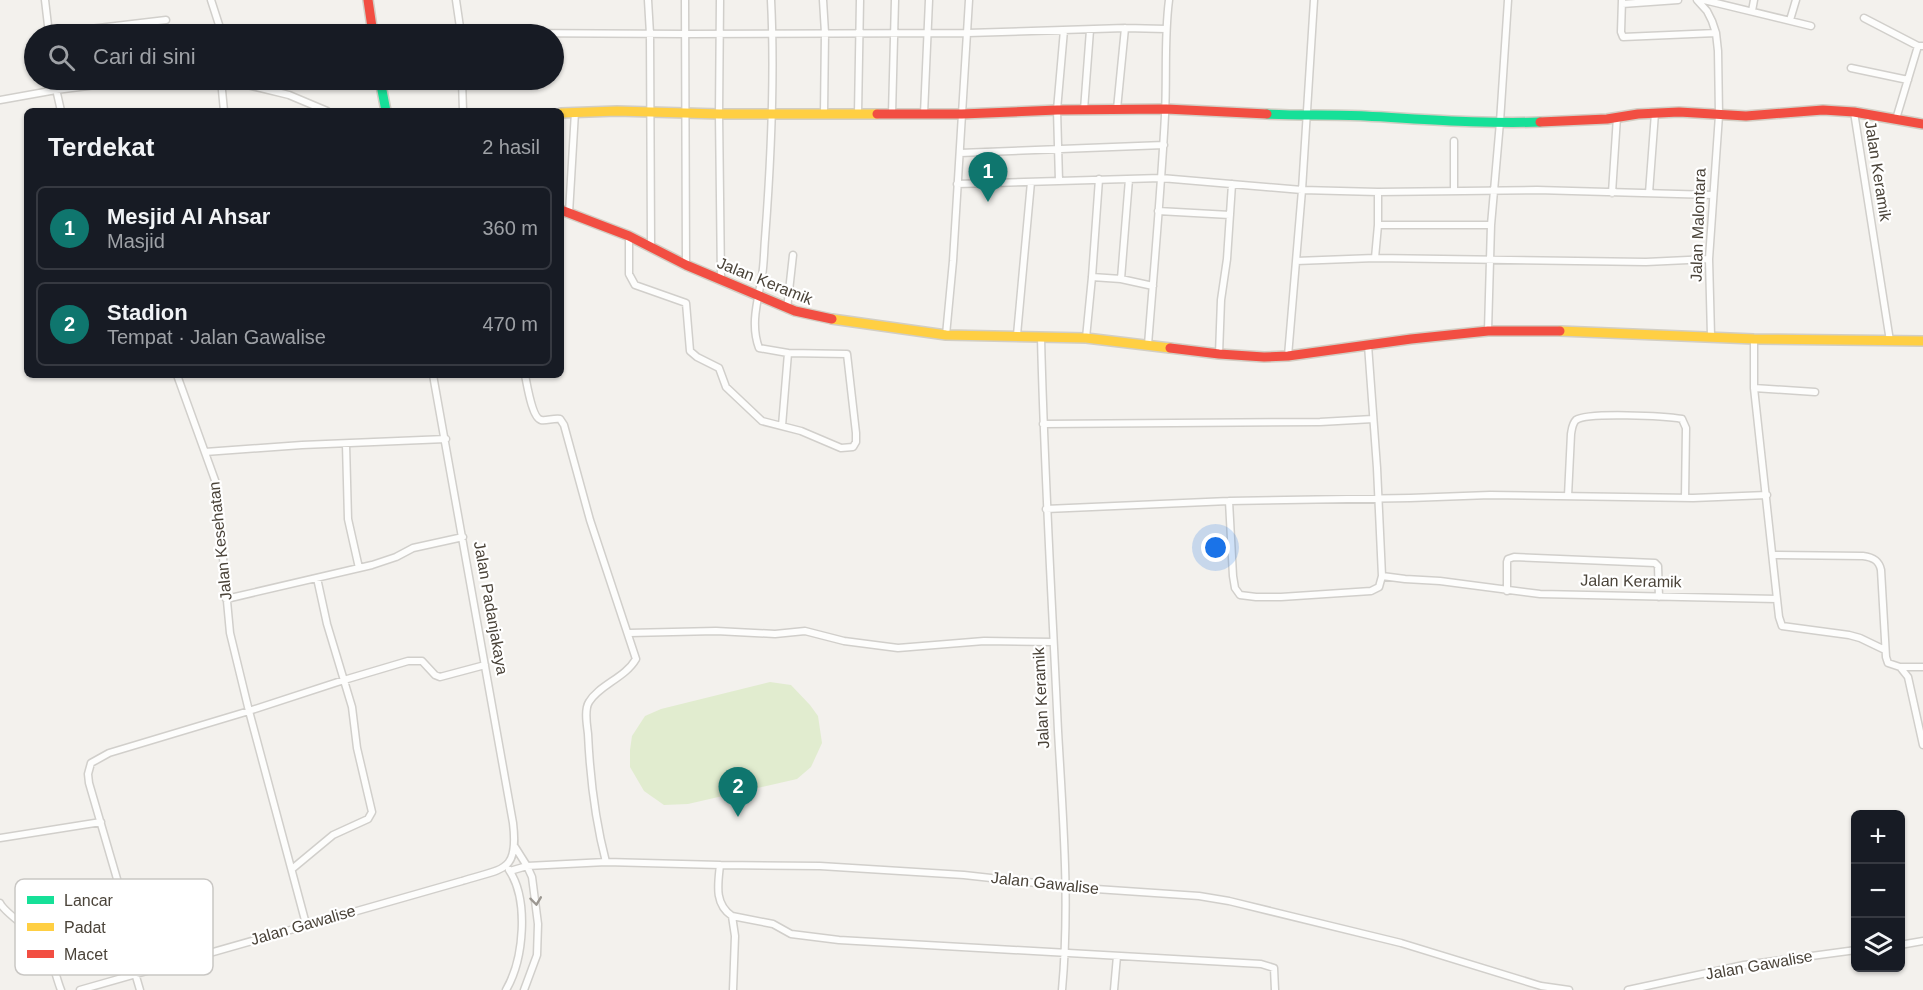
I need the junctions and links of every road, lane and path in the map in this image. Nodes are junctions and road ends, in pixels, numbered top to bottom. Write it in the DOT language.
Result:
graph roads {
  1 [pos="45,0"];
  2 [pos="211,0"];
  3 [pos="368,0"];
  4 [pos="456,0"];
  5 [pos="648,0"];
  6 [pos="685,0"];
  7 [pos="720,0"];
  8 [pos="771,0"];
  9 [pos="823,0"];
  10 [pos="860,0"];
  11 [pos="895,0"];
  12 [pos="929,0"];
  13 [pos="969,0"];
  14 [pos="1169,0"];
  15 [pos="1314,0"];
  16 [pos="1508,0"];
  17 [pos="1678,0"];
  18 [pos="1697,0"];
  19 [pos="1704,0"];
  20 [pos="1754,0"];
  21 [pos="1796,0"];
  22 [pos="1717,1"];
  23 [pos="1622,2"];
  24 [pos="1752,11"];
  25 [pos="1864,18"];
  26 [pos="166,20"];
  27 [pos="1790,21"];
  28 [pos="47,24"];
  29 [pos="132,24"];
  30 [pos="219,24"];
  31 [pos="372,24"];
  32 [pos="460,24"];
  33 [pos="1810,26"];
  34 [pos="1125,28"];
  35 [pos="1166,29"];
  36 [pos="1064,30"];
  37 [pos="1090,30"];
  38 [pos="564,33"];
  39 [pos="825,33"];
  40 [pos="860,33"];
  41 [pos="895,33"];
  42 [pos="928,33"];
  43 [pos="968,33"];
  44 [pos="1716,33"];
  45 [pos="650,34"];
  46 [pos="686,34"];
  47 [pos="721,34"];
  48 [pos="772,34"];
  49 [pos="1921,46"];
  50 [pos="1851,68"];
  51 [pos="1908,80"];
  52 [pos="56,90"];
  53 [pos="221,90"];
  54 [pos="269,90"];
  55 [pos="382,90"];
  56 [pos="462,90"];
  57 [pos="0,100"];
  58 [pos="60,108"];
  59 [pos="224,108"];
  60 [pos="320,108"];
  61 [pos="385,108"];
  62 [pos="463,108"];
  63 [pos="1117,109"];
  64 [pos="1166,109"];
  65 [pos="1057,110"];
  66 [pos="1084,110"];
  67 [pos="650,111"];
  68 [pos="564,112"];
  69 [pos="575,112"];
  70 [pos="1854,112"];
  71 [pos="771,113"];
  72 [pos="824,113"];
  73 [pos="1654,113"];
  74 [pos="685,114"];
  75 [pos="719,114"];
  76 [pos="858,114"];
  77 [pos="892,114"];
  78 [pos="924,114"];
  79 [pos="962,114"];
  80 [pos="1719,115"];
  81 [pos="1306,116"];
  82 [pos="1617,117"];
  83 [pos="1896,119"];
  84 [pos="1500,123"];
  85 [pos="1923,124"];
  86 [pos="1455,141"];
  87 [pos="1164,146"];
  88 [pos="1058,151"];
  89 [pos="960,153"];
  90 [pos="1161,178"];
  91 [pos="1099,179"];
  92 [pos="1129,179"];
  93 [pos="1059,181"];
  94 [pos="1031,182"];
  95 [pos="957,184"];
  96 [pos="1232,184"];
  97 [pos="1302,190"];
  98 [pos="1454,191"];
  99 [pos="1494,191"];
  100 [pos="1377,192"];
  101 [pos="1612,193"];
  102 [pos="1649,194"];
  103 [pos="1713,195"];
  104 [pos="1158,211"];
  105 [pos="565,212"];
  106 [pos="1230,215"];
  107 [pos="1377,225"];
  108 [pos="1491,225"];
  109 [pos="629,236"];
  110 [pos="651,246"];
  111 [pos="793,255"];
  112 [pos="1375,258"];
  113 [pos="1709,259"];
  114 [pos="1490,260"];
  115 [pos="1296,261"];
  116 [pos="686,265"];
  117 [pos="1092,277"];
  118 [pos="1121,279"];
  119 [pos="722,280"];
  120 [pos="1153,286"];
  121 [pos="758,297"];
  122 [pos="787,309"];
  123 [pos="1488,331"];
  124 [pos="946,335"];
  125 [pos="1017,335"];
  126 [pos="1711,336"];
  127 [pos="1041,337"];
  128 [pos="1086,338"];
  129 [pos="1754,339"];
  130 [pos="1890,341"];
  131 [pos="1923,341"];
  132 [pos="1148,345"];
  133 [pos="1368,345"];
  134 [pos="788,353"];
  135 [pos="1219,354"];
  136 [pos="1288,356"];
  137 [pos="178,378"];
  138 [pos="435,378"];
  139 [pos="526,378"];
  140 [pos="1754,388"];
  141 [pos="1815,392"];
  142 [pos="1373,418"];
  143 [pos="1043,424"];
  144 [pos="782,426"];
  145 [pos="446,439"];
  146 [pos="346,444"];
  147 [pos="205,452"];
  148 [pos="1767,495"];
  149 [pos="1568,496"];
  150 [pos="1378,498"];
  151 [pos="1685,498"];
  152 [pos="1229,501"];
  153 [pos="1046,509"];
  154 [pos="463,537"];
  155 [pos="1773,555"];
  156 [pos="359,568"];
  157 [pos="1382,576"];
  158 [pos="317,578"];
  159 [pos="1507,591"];
  160 [pos="1659,597"];
  161 [pos="226,599"];
  162 [pos="1777,599"];
  163 [pos="629,633"];
  164 [pos="1053,642"];
  165 [pos="1885,651"];
  166 [pos="485,665"];
  167 [pos="1923,667"];
  168 [pos="1900,668"];
  169 [pos="344,680"];
  170 [pos="249,711"];
  171 [pos="1923,745"];
  172 [pos="101,822"];
  173 [pos="0,838"];
  174 [pos="515,847"];
  175 [pos="606,862"];
  176 [pos="720,865"];
  177 [pos="527,866"];
  178 [pos="292,869"];
  179 [pos="508,869"];
  180 [pos="115,879"];
  181 [pos="1066,885"];
  182 [pos="0,903"];
  183 [pos="732,916"];
  184 [pos="15,918"];
  185 [pos="306,924"];
  186 [pos="1923,941"];
  187 [pos="1905,944"];
  188 [pos="213,951"];
  189 [pos="1851,951"];
  190 [pos="1066,953"];
  191 [pos="1117,956"];
  192 [pos="56,975"];
  193 [pos="129,975"];
  194 [pos="139,975"];
  195 [pos="61,990"];
  196 [pos="80,990"];
  197 [pos="140,990"];
  198 [pos="506,990"];
  199 [pos="524,990"];
  200 [pos="733,990"];
  201 [pos="1062,990"];
  202 [pos="1114,990"];
  203 [pos="1275,990"];
  204 [pos="1569,990"];
  205 [pos="1628,990"];
  1 -- 28 [label="street"];
  2 -- 30 [label="street"];
  3 -- 31 [label="street"];
  4 -- 32 [label="street"];
  5 -- 45 [label="street"];
  6 -- 46 [label="street"];
  7 -- 47 [label="street"];
  8 -- 48 [label="street"];
  9 -- 39 [label="street"];
  10 -- 40 [label="street"];
  11 -- 41 [label="street"];
  12 -- 42 [label="street"];
  13 -- 43 [label="street"];
  14 -- 35 [label="street"];
  15 -- 81 [label="street"];
  16 -- 84 [label="street"];
  17 -- 23 [label="street"];
  18 -- 44 [label="street, Jalan Malontara"];
  19 -- 22 [label="street"];
  20 -- 24 [label="street"];
  21 -- 27 [label="street"];
  22 -- 24 [label="street"];
  23 -- 44 [label="street"];
  24 -- 27 [label="street"];
  25 -- 49 [label="street"];
  26 -- 29 [label="street"];
  27 -- 33 [label="street"];
  34 -- 35 [label="street"];
  34 -- 37 [label="street"];
  34 -- 63 [label="street"];
  35 -- 64 [label="street"];
  36 -- 37 [label="street"];
  36 -- 43 [label="street"];
  36 -- 65 [label="street"];
  37 -- 66 [label="street"];
  38 -- 45 [label="street"];
  39 -- 40 [label="street"];
  39 -- 48 [label="street"];
  39 -- 72 [label="street"];
  40 -- 41 [label="street"];
  40 -- 76 [label="street"];
  41 -- 42 [label="street"];
  41 -- 77 [label="street"];
  42 -- 43 [label="street"];
  42 -- 78 [label="street"];
  43 -- 79 [label="street"];
  44 -- 80 [label="street, Jalan Malontara"];
  45 -- 46 [label="street"];
  45 -- 67 [label="street"];
  46 -- 47 [label="street"];
  46 -- 74 [label="street"];
  47 -- 48 [label="street"];
  47 -- 75 [label="street"];
  48 -- 71 [label="street"];
  49 -- 51 [label="street"];
  50 -- 51 [label="street"];
  51 -- 83 [label="street"];
  52 -- 57 [label="street"];
  52 -- 58 [label="street"];
  53 -- 59 [label="street"];
  54 -- 60 [label="street"];
  55 -- 61 [label="street"];
  56 -- 62 [label="street"];
  63 -- 64 [label="street"];
  63 -- 66 [label="street"];
  64 -- 81 [label="street"];
  64 -- 87 [label="street"];
  65 -- 66 [label="street"];
  65 -- 79 [label="street"];
  65 -- 88 [label="street"];
  67 -- 69 [label="street"];
  67 -- 74 [label="street"];
  67 -- 110 [label="street"];
  68 -- 69 [label="street"];
  69 -- 105 [label="street"];
  70 -- 80 [label="street"];
  70 -- 83 [label="street"];
  70 -- 130 [label="street, Jalan Keramik"];
  71 -- 72 [label="street"];
  71 -- 75 [label="street"];
  71 -- 121 [label="street"];
  72 -- 76 [label="street"];
  73 -- 80 [label="street"];
  73 -- 82 [label="street"];
  73 -- 102 [label="street"];
  74 -- 75 [label="street"];
  74 -- 116 [label="street"];
  75 -- 119 [label="street"];
  76 -- 77 [label="street"];
  77 -- 78 [label="street"];
  78 -- 79 [label="street"];
  79 -- 89 [label="street"];
  80 -- 103 [label="street, Jalan Malontara"];
  81 -- 84 [label="street"];
  81 -- 97 [label="street"];
  82 -- 84 [label="street"];
  82 -- 101 [label="street"];
  83 -- 85 [label="street"];
  84 -- 99 [label="street"];
  86 -- 98 [label="street"];
  87 -- 88 [label="street"];
  87 -- 90 [label="street"];
  88 -- 89 [label="street"];
  88 -- 93 [label="street"];
  89 -- 95 [label="street"];
  90 -- 92 [label="street"];
  90 -- 96 [label="street"];
  90 -- 104 [label="street"];
  91 -- 92 [label="street"];
  91 -- 93 [label="street"];
  91 -- 117 [label="street"];
  92 -- 118 [label="street"];
  93 -- 94 [label="street"];
  94 -- 95 [label="street"];
  94 -- 125 [label="street"];
  95 -- 124 [label="street"];
  96 -- 97 [label="street"];
  96 -- 106 [label="street"];
  97 -- 100 [label="street"];
  97 -- 115 [label="street"];
  98 -- 99 [label="street"];
  98 -- 100 [label="street"];
  99 -- 101 [label="street"];
  99 -- 108 [label="street"];
  100 -- 107 [label="street"];
  101 -- 102 [label="street"];
  102 -- 103 [label="street"];
  103 -- 113 [label="street, Jalan Malontara"];
  104 -- 106 [label="street"];
  104 -- 120 [label="street"];
  105 -- 109 [label="street, Jalan Keramik"];
  106 -- 135 [label="street"];
  107 -- 108 [label="street"];
  107 -- 112 [label="street"];
  108 -- 114 [label="street"];
  109 -- 110 [label="street, Jalan Keramik"];
  109 -- 144 [label="street"];
  110 -- 116 [label="street, Jalan Keramik"];
  111 -- 122 [label="street"];
  112 -- 114 [label="street"];
  112 -- 115 [label="street"];
  113 -- 114 [label="street"];
  113 -- 126 [label="street, Jalan Malontara"];
  114 -- 123 [label="street"];
  115 -- 136 [label="street"];
  116 -- 119 [label="street, Jalan Keramik"];
  117 -- 118 [label="street"];
  117 -- 128 [label="street"];
  118 -- 120 [label="street"];
  119 -- 121 [label="street, Jalan Keramik"];
  120 -- 132 [label="street"];
  121 -- 122 [label="street, Jalan Keramik"];
  121 -- 134 [label="street"];
  122 -- 124 [label="street, Jalan Keramik"];
  123 -- 126 [label="street, Jalan Keramik"];
  123 -- 133 [label="street, Jalan Keramik"];
  124 -- 125 [label="street, Jalan Keramik"];
  125 -- 127 [label="street, Jalan Keramik"];
  126 -- 129 [label="street, Jalan Keramik"];
  127 -- 128 [label="street, Jalan Keramik"];
  127 -- 143 [label="street, Jalan Keramik"];
  128 -- 132 [label="street, Jalan Keramik"];
  129 -- 130 [label="street, Jalan Keramik"];
  129 -- 140 [label="street"];
  130 -- 131 [label="street, Jalan Keramik"];
  132 -- 135 [label="street, Jalan Keramik"];
  133 -- 136 [label="street, Jalan Keramik"];
  133 -- 142 [label="street"];
  134 -- 144 [label="street"];
  134 -- 144 [label="street"];
  135 -- 136 [label="street, Jalan Keramik"];
  137 -- 147 [label="street, Jalan Kesehatan"];
  138 -- 145 [label="street, Jalan Padanjakaya"];
  139 -- 163 [label="street"];
  140 -- 141 [label="street"];
  140 -- 148 [label="street"];
  142 -- 143 [label="street"];
  142 -- 150 [label="street"];
  143 -- 153 [label="street, Jalan Keramik"];
  145 -- 146 [label="street"];
  145 -- 154 [label="street, Jalan Padanjakaya"];
  146 -- 147 [label="street"];
  146 -- 156 [label="street"];
  147 -- 161 [label="street, Jalan Kesehatan"];
  148 -- 151 [label="street"];
  148 -- 155 [label="street"];
  149 -- 150 [label="street"];
  149 -- 151 [label="street"];
  149 -- 151 [label="street"];
  150 -- 152 [label="street"];
  150 -- 157 [label="street"];
  152 -- 153 [label="street"];
  152 -- 157 [label="street"];
  153 -- 164 [label="street, Jalan Keramik"];
  154 -- 156 [label="street"];
  154 -- 166 [label="street, Jalan Padanjakaya"];
  155 -- 162 [label="street"];
  155 -- 165 [label="street"];
  156 -- 158 [label="street"];
  157 -- 159 [label="street, Jalan Keramik"];
  158 -- 161 [label="street"];
  158 -- 169 [label="street"];
  159 -- 160 [label="street, Jalan Keramik"];
  159 -- 160 [label="street"];
  160 -- 162 [label="street, Jalan Keramik"];
  161 -- 170 [label="street, Jalan Kesehatan"];
  162 -- 165 [label="street"];
  163 -- 164 [label="street"];
  163 -- 175 [label="street"];
  164 -- 181 [label="street, Jalan Keramik"];
  165 -- 168 [label="street"];
  166 -- 169 [label="street"];
  166 -- 174 [label="street, Jalan Padanjakaya"];
  167 -- 168 [label="street"];
  168 -- 171 [label="street"];
  169 -- 170 [label="street"];
  169 -- 178 [label="street"];
  170 -- 172 [label="street"];
  170 -- 178 [label="street, Jalan Kesehatan"];
  172 -- 173 [label="street"];
  172 -- 180 [label="street"];
  174 -- 177 [label="street"];
  174 -- 179 [label="street"];
  175 -- 176 [label="street, Jalan Gawalise"];
  175 -- 177 [label="street, Jalan Gawalise"];
  176 -- 181 [label="street, Jalan Gawalise"];
  176 -- 183 [label="street"];
  177 -- 179 [label="street, Jalan Gawalise"];
  177 -- 199 [label="street, one-way"];
  178 -- 185 [label="street, Jalan Kesehatan"];
  179 -- 185 [label="street, Jalan Gawalise"];
  179 -- 198 [label="street"];
  181 -- 190 [label="street, Jalan Keramik"];
  181 -- 204 [label="street, Jalan Gawalise"];
  182 -- 184 [label="street"];
  183 -- 190 [label="street"];
  183 -- 200 [label="street"];
  185 -- 188 [label="street, Jalan Gawalise"];
  186 -- 187 [label="street"];
  189 -- 205 [label="street, Jalan Gawalise"];
  190 -- 191 [label="street"];
  190 -- 201 [label="street, Jalan Keramik"];
  191 -- 202 [label="street"];
  191 -- 203 [label="street"];
  192 -- 195 [label="street"];
  193 -- 196 [label="street, Jalan Gawalise"];
  194 -- 197 [label="street"];
}
